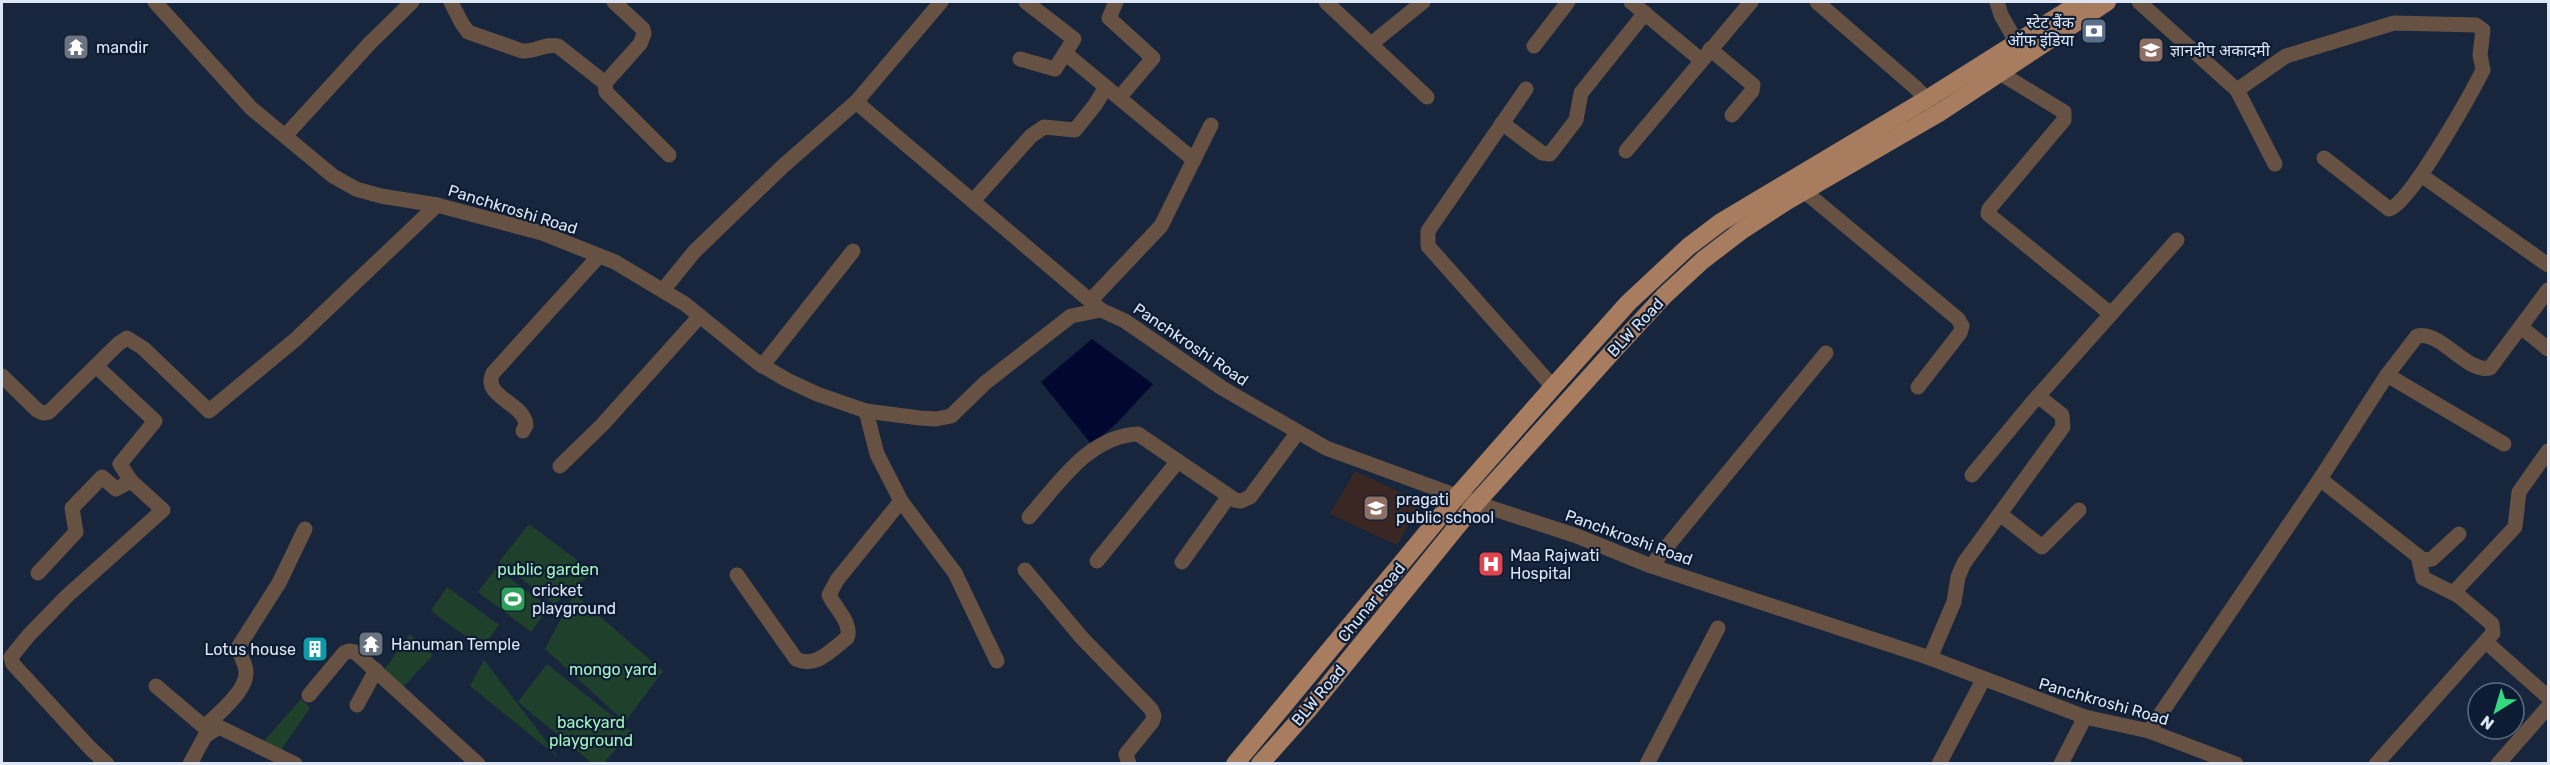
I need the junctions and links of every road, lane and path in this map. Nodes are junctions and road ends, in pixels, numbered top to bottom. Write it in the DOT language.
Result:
graph roads {
  1 [pos="155,2"];
  2 [pos="412,2"];
  3 [pos="451,2"];
  4 [pos="614,2"];
  5 [pos="941,2"];
  6 [pos="1026,2"];
  7 [pos="1116,2"];
  8 [pos="1326,2"];
  9 [pos="1423,2"];
  10 [pos="1568,2"];
  11 [pos="1630,2"];
  12 [pos="1751,2"];
  13 [pos="1817,2"];
  14 [pos="1997,2"];
  15 [pos="2080,2"];
  16 [pos="2107,2"];
  17 [pos="2139,2"];
  18 [pos="1644,13"];
  19 [pos="1371,44"];
  20 [pos="1534,46"];
  21 [pos="2020,51"];
  22 [pos="1065,53"];
  23 [pos="1706,54"];
  24 [pos="1020,59"];
  25 [pos="2000,73"];
  26 [pos="606,83"];
  27 [pos="1106,87"];
  28 [pos="1526,89"];
  29 [pos="2237,90"];
  30 [pos="1427,97"];
  31 [pos="1119,98"];
  32 [pos="856,102"];
  33 [pos="1933,106"];
  34 [pos="1732,115"];
  35 [pos="1502,123"];
  36 [pos="1211,125"];
  37 [pos="285,136"];
  38 [pos="1626,151"];
  39 [pos="669,154"];
  40 [pos="2324,158"];
  41 [pos="1194,160"];
  42 [pos="2275,164"];
  43 [pos="2421,175"];
  44 [pos="1804,191"];
  45 [pos="973,201"];
  46 [pos="437,205"];
  47 [pos="2177,240"];
  48 [pos="853,251"];
  49 [pos="599,256"];
  50 [pos="2548,265"];
  51 [pos="663,290"];
  52 [pos="2548,290"];
  53 [pos="1096,306"];
  54 [pos="2111,314"];
  55 [pos="700,316"];
  56 [pos="2521,327"];
  57 [pos="2548,349"];
  58 [pos="1826,353"];
  59 [pos="96,366"];
  60 [pos="762,366"];
  61 [pos="2387,375"];
  62 [pos="2,376"];
  63 [pos="1553,387"];
  64 [pos="1918,387"];
  65 [pos="2038,396"];
  66 [pos="866,411"];
  67 [pos="523,431"];
  68 [pos="1298,432"];
  69 [pos="2504,444"];
  70 [pos="2548,451"];
  71 [pos="1178,461"];
  72 [pos="560,466"];
  73 [pos="1972,475"];
  74 [pos="2320,479"];
  75 [pos="131,481"];
  76 [pos="1458,495"];
  77 [pos="1229,496"];
  78 [pos="901,501"];
  79 [pos="1476,503"];
  80 [pos="2079,510"];
  81 [pos="2000,514"];
  82 [pos="1029,517"];
  83 [pos="305,529"];
  84 [pos="2459,534"];
  85 [pos="2418,556"];
  86 [pos="1097,561"];
  87 [pos="1182,562"];
  88 [pos="1651,566"];
  89 [pos="1025,570"];
  90 [pos="38,573"];
  91 [pos="737,575"];
  92 [pos="2459,596"];
  93 [pos="1718,628"];
  94 [pos="2486,642"];
  95 [pos="1930,658"];
  96 [pos="998,661"];
  97 [pos="376,670"];
  98 [pos="1983,680"];
  99 [pos="156,686"];
  100 [pos="309,695"];
  101 [pos="2548,697"];
  102 [pos="357,705"];
  103 [pos="2548,708"];
  104 [pos="2085,717"];
  105 [pos="206,729"];
  106 [pos="2149,731"];
  107 [pos="2226,762"];
  108 [pos="107,764"];
  109 [pos="190,764"];
  110 [pos="295,764"];
  111 [pos="478,764"];
  112 [pos="1129,764"];
  113 [pos="1235,764"];
  114 [pos="1260,764"];
  115 [pos="1647,764"];
  116 [pos="1939,764"];
  117 [pos="2061,764"];
  118 [pos="2376,764"];
  119 [pos="2498,764"];
  1 -- 37 [label="street, Panchkroshi Road"];
  2 -- 37 [label="street"];
  3 -- 26 [label="street"];
  4 -- 26 [label="street"];
  5 -- 32 [label="street"];
  6 -- 22 [label="street"];
  7 -- 31 [label="street"];
  8 -- 19 [label="street"];
  9 -- 19 [label="street"];
  10 -- 20 [label="street"];
  11 -- 18 [label="street"];
  12 -- 23 [label="street"];
  13 -- 33 [label="street"];
  14 -- 21 [label="street"];
  15 -- 21 [label="main road"];
  16 -- 21 [label="main road, BLW Road"];
  17 -- 29 [label="street"];
  18 -- 23 [label="street"];
  18 -- 35 [label="street"];
  19 -- 30 [label="street"];
  21 -- 25 [label="main road, BLW Road"];
  21 -- 33 [label="main road"];
  22 -- 24 [label="street"];
  22 -- 27 [label="street"];
  23 -- 34 [label="street"];
  23 -- 38 [label="street"];
  25 -- 33 [label="main road, BLW Road"];
  25 -- 54 [label="street"];
  26 -- 39 [label="street"];
  27 -- 31 [label="street"];
  27 -- 45 [label="street"];
  28 -- 35 [label="street"];
  29 -- 42 [label="street"];
  29 -- 43 [label="street"];
  31 -- 41 [label="street"];
  32 -- 45 [label="street"];
  32 -- 51 [label="street"];
  33 -- 44 [label="main road, BLW Road"];
  33 -- 63 [label="main road, Chunar Road"];
  35 -- 63 [label="street"];
  36 -- 41 [label="street"];
  37 -- 46 [label="street, Panchkroshi Road"];
  40 -- 43 [label="street"];
  41 -- 53 [label="street"];
  43 -- 50 [label="street"];
  44 -- 64 [label="street"];
  44 -- 79 [label="main road, BLW Road"];
  45 -- 53 [label="street"];
  46 -- 49 [label="street, Panchkroshi Road"];
  46 -- 59 [label="street"];
  47 -- 54 [label="street"];
  48 -- 60 [label="street"];
  49 -- 51 [label="street, Panchkroshi Road"];
  49 -- 67 [label="street"];
  51 -- 55 [label="street, Panchkroshi Road"];
  52 -- 56 [label="street"];
  53 -- 66 [label="street, Panchkroshi Road"];
  53 -- 68 [label="street, Panchkroshi Road"];
  54 -- 65 [label="street"];
  55 -- 60 [label="street, Panchkroshi Road"];
  55 -- 72 [label="street"];
  56 -- 57 [label="street"];
  56 -- 61 [label="street"];
  58 -- 88 [label="street"];
  59 -- 62 [label="street"];
  59 -- 75 [label="street"];
  60 -- 66 [label="street, Panchkroshi Road"];
  61 -- 69 [label="street"];
  61 -- 74 [label="street"];
  63 -- 76 [label="main road, Chunar Road"];
  65 -- 73 [label="street"];
  65 -- 81 [label="street"];
  66 -- 78 [label="street"];
  68 -- 76 [label="street, Panchkroshi Road"];
  68 -- 77 [label="street"];
  70 -- 92 [label="street"];
  71 -- 77 [label="street"];
  71 -- 82 [label="street"];
  71 -- 86 [label="street"];
  74 -- 85 [label="street"];
  74 -- 106 [label="street"];
  75 -- 90 [label="street"];
  75 -- 108 [label="street"];
  76 -- 79 [label="street, Panchkroshi Road"];
  76 -- 113 [label="main road, Chunar Road"];
  77 -- 87 [label="street"];
  78 -- 91 [label="street"];
  78 -- 96 [label="street"];
  79 -- 88 [label="street, Panchkroshi Road"];
  79 -- 114 [label="main road, BLW Road"];
  80 -- 81 [label="street"];
  81 -- 95 [label="street"];
  83 -- 105 [label="street"];
  84 -- 85 [label="street"];
  85 -- 92 [label="street"];
  88 -- 95 [label="street, Panchkroshi Road"];
  89 -- 112 [label="street"];
  92 -- 94 [label="street"];
  93 -- 115 [label="street"];
  94 -- 101 [label="street"];
  94 -- 118 [label="street"];
  95 -- 98 [label="street, Panchkroshi Road"];
  97 -- 100 [label="street"];
  97 -- 102 [label="street"];
  97 -- 111 [label="street"];
  98 -- 104 [label="street, Panchkroshi Road"];
  98 -- 116 [label="street"];
  99 -- 105 [label="street"];
  103 -- 119 [label="street"];
  104 -- 106 [label="street, Panchkroshi Road"];
  104 -- 117 [label="street"];
  105 -- 109 [label="street"];
  105 -- 110 [label="street"];
  106 -- 107 [label="street, Panchkroshi Road"];
}
